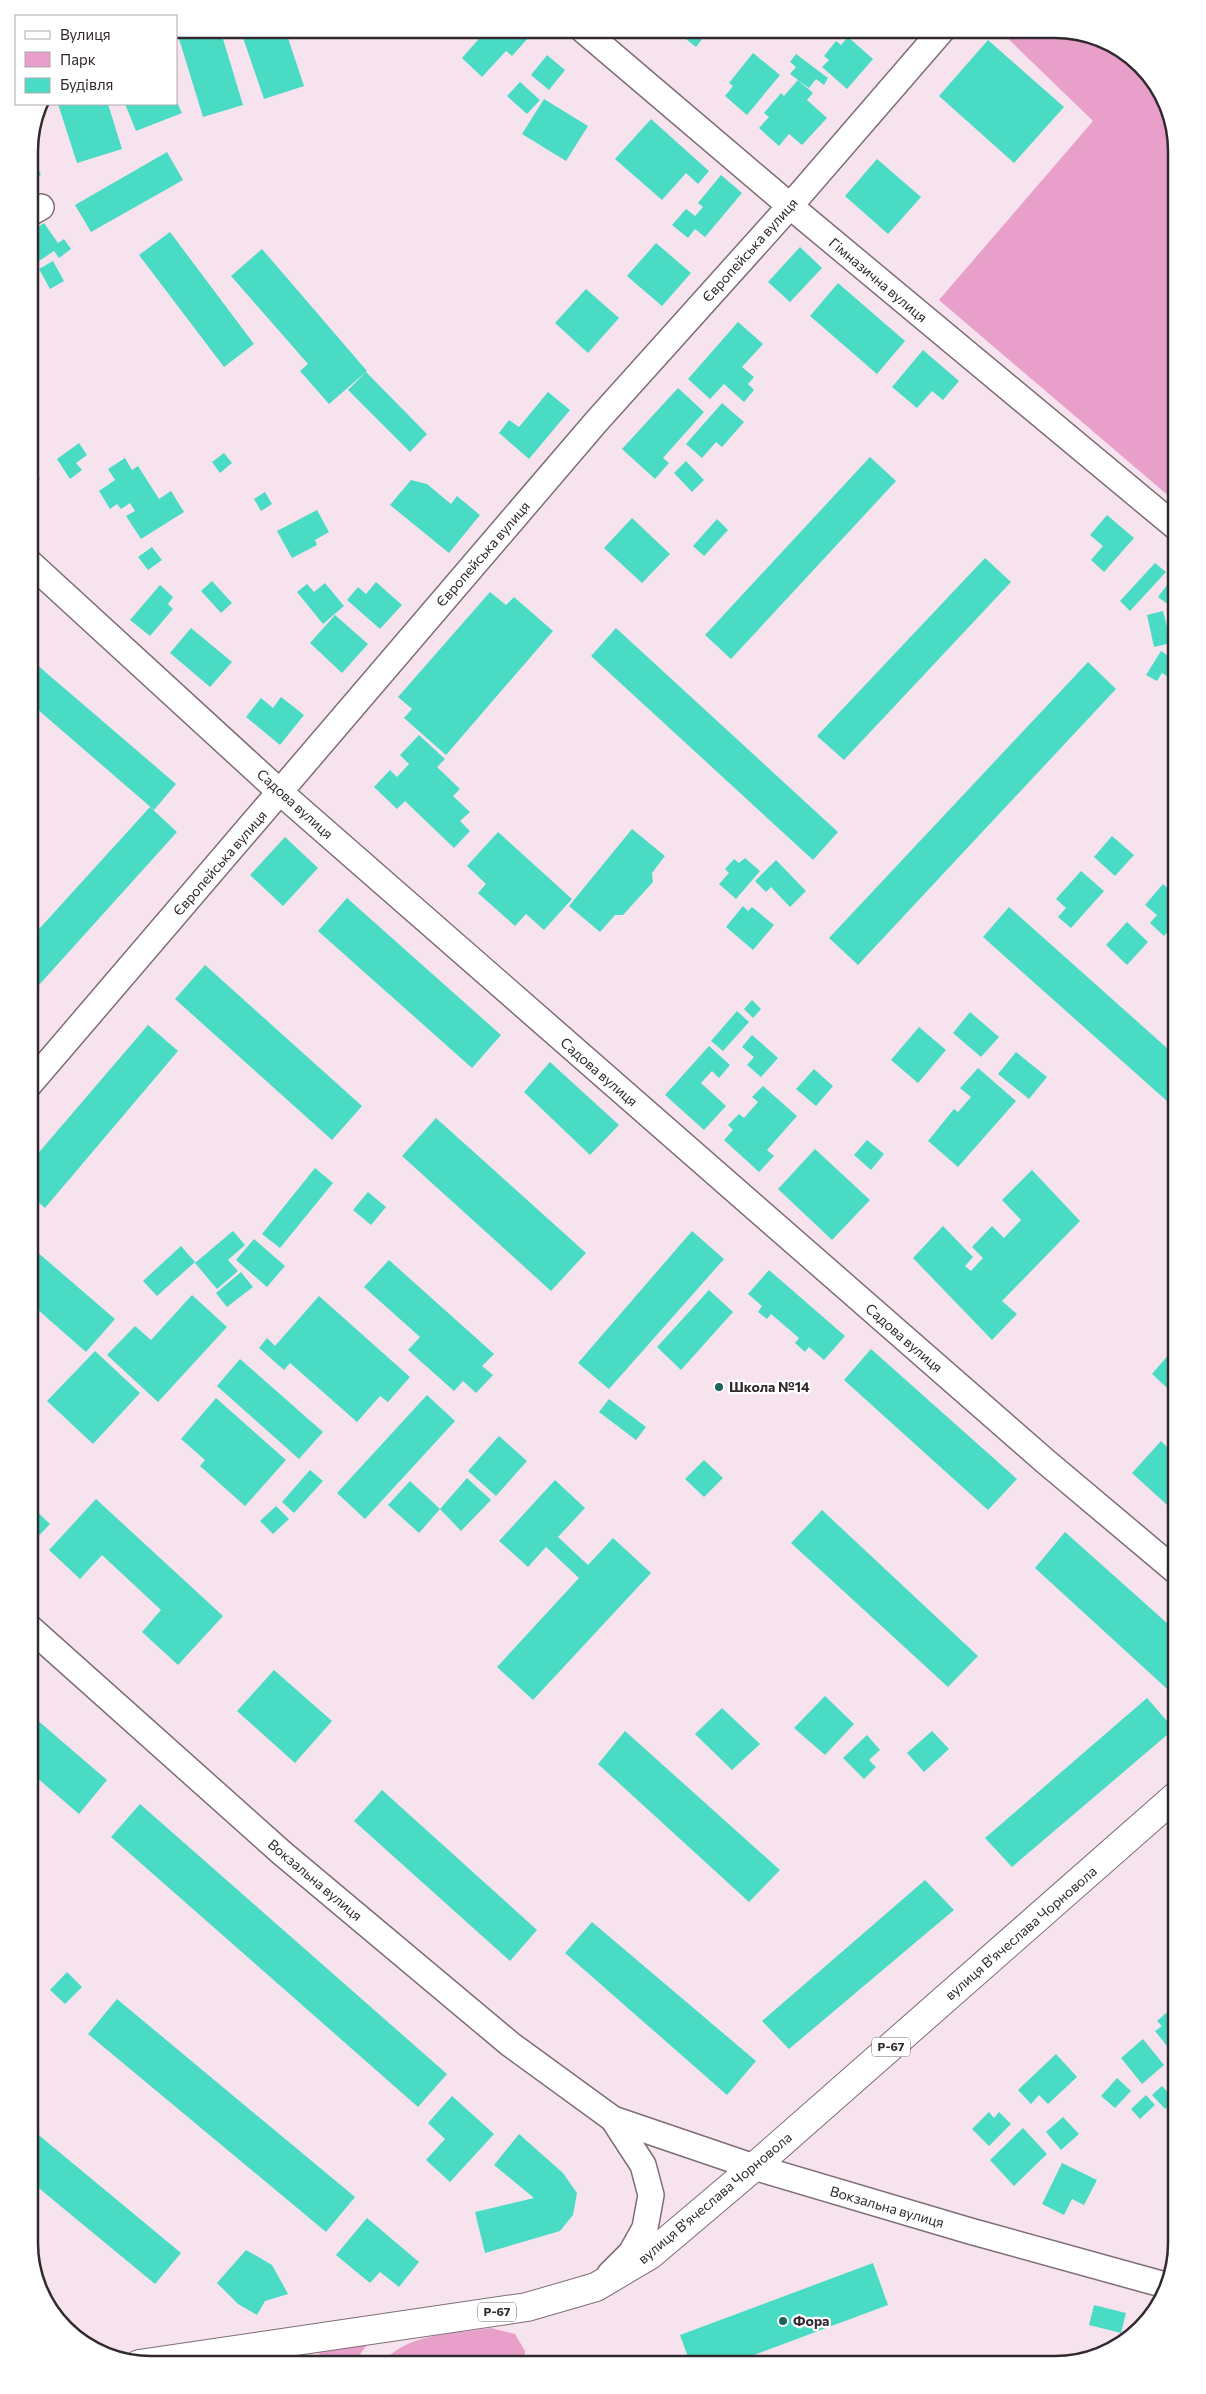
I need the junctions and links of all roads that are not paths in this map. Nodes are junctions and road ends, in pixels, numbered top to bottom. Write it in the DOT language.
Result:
graph roads {
  1 [pos="593,38"];
  2 [pos="935,38"];
  3 [pos="790,206"];
  4 [pos="1168,521"];
  5 [pos="38,570"];
  6 [pos="281,793"];
  7 [pos="38,1075"];
  8 [pos="1168,1564"];
  9 [pos="38,1635"];
  10 [pos="1168,1803"];
  11 [pos="613,2119"];
  12 [pos="754,2167"];
  13 [pos="1161,2284"];
  14 [pos="596,2287"];
  15 [pos="193,2356"];
  1 -- 3 [label="street, Гімназична вулиця"];
  2 -- 3 [label="street, Європейська вулиця"];
  3 -- 4 [label="street, Гімназична вулиця"];
  3 -- 6 [label="street, Європейська вулиця"];
  5 -- 6 [label="street, Садова вулиця"];
  6 -- 7 [label="street, Європейська вулиця"];
  6 -- 8 [label="street, Садова вулиця"];
  9 -- 11 [label="street, Вокзальна вулиця"];
  10 -- 12 [label="main road, вулиця В'ячеслава Чорновола / Р-67"];
  11 -- 12 [label="street, Вокзальна вулиця"];
  11 -- 14 [label="street, Вокзальна вулиця"];
  12 -- 13 [label="street, Вокзальна вулиця"];
  12 -- 14 [label="main road, вулиця В'ячеслава Чорновола / Р-67"];
  14 -- 15 [label="main road, вулиця В'ячеслава Чорновола / Р-67"];
}
